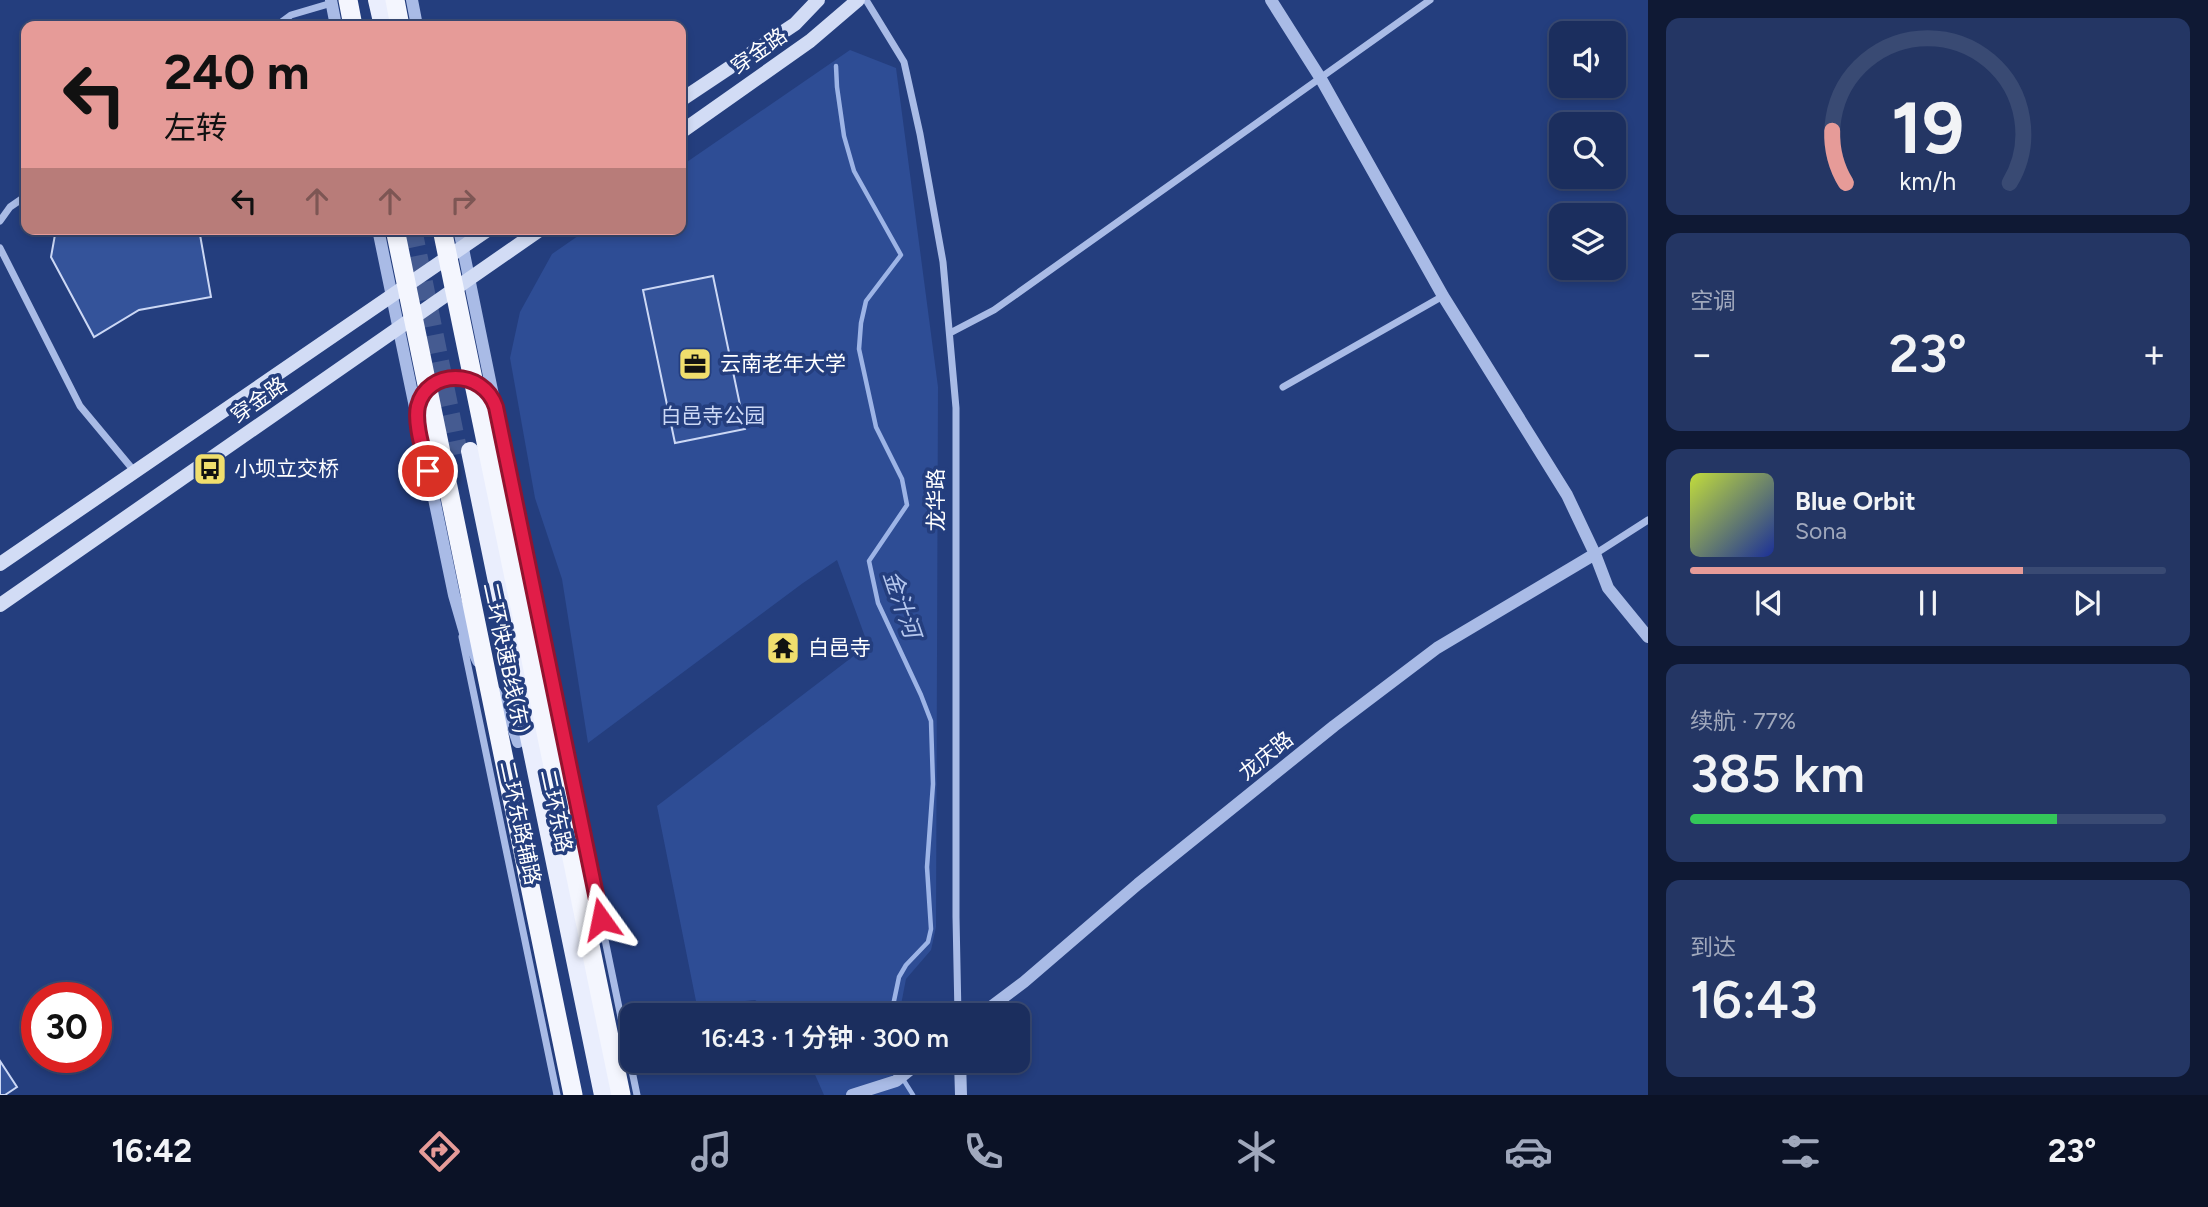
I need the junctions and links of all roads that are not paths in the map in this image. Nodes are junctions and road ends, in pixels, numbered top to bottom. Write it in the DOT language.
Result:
graph roads {
  1 [pos="365,0"];
  2 [pos="377,0"];
  3 [pos="395,0"];
  4 [pos="410,0"];
  5 [pos="818,0"];
  6 [pos="858,0"];
  7 [pos="866,0"];
  8 [pos="1271,0"];
  9 [pos="1430,0"];
  10 [pos="335,1"];
  11 [pos="283,21"];
  12 [pos="337,21"];
  13 [pos="349,21"];
  14 [pos="370,21"];
  15 [pos="382,21"];
  16 [pos="399,21"];
  17 [pos="411,21"];
  18 [pos="416,21"];
  19 [pos="1321,79"];
  20 [pos="686,97"];
  21 [pos="686,128"];
  22 [pos="21,199"];
  23 [pos="0,221"];
  24 [pos="379,235"];
  25 [pos="396,235"];
  26 [pos="443,235"];
  27 [pos="460,235"];
  28 [pos="480,235"];
  29 [pos="532,235"];
  30 [pos="463,247"];
  31 [pos="0,248"];
  32 [pos="469,279"];
  33 [pos="392,296"];
  34 [pos="1443,296"];
  35 [pos="399,329"];
  36 [pos="950,333"];
  37 [pos="1283,387"];
  38 [pos="496,407"];
  39 [pos="418,421"];
  40 [pos="465,452"];
  41 [pos="135,472"];
  42 [pos="1648,520"];
  43 [pos="1595,554"];
  44 [pos="0,564"];
  45 [pos="531,581"];
  46 [pos="454,595"];
  47 [pos="0,605"];
  48 [pos="1648,638"];
  49 [pos="524,741"];
  50 [pos="958,1003"];
  51 [pos="996,1003"];
  52 [pos="905,1073"];
  53 [pos="960,1073"];
  54 [pos="556,1095"];
  55 [pos="573,1095"];
  56 [pos="591,1095"];
  57 [pos="603,1095"];
  58 [pos="621,1095"];
  59 [pos="637,1095"];
  60 [pos="852,1095"];
  61 [pos="961,1095"];
  1 -- 14 [label="main road"];
  2 -- 15 [label="main road"];
  3 -- 16 [label="highway"];
  4 -- 17 [label="highway"];
  4 -- 18 [label="street"];
  5 -- 20 [label="main road, 穿金路"];
  6 -- 21 [label="main road, 穿金路"];
  7 -- 36 [label="street, 龙华路"];
  8 -- 19 [label="street"];
  9 -- 19 [label="street"];
  10 -- 11 [label="street"];
  10 -- 12 [label="street"];
  10 -- 13 [label="highway"];
  19 -- 34 [label="street"];
  19 -- 36 [label="street"];
  22 -- 23 [label="street"];
  24 -- 33 [label="street, 二环东路辅路"];
  25 -- 55 [label="highway, 二环快速B线(东), bridge"];
  26 -- 58 [label="highway, bridge"];
  27 -- 30 [label="street"];
  28 -- 30 [label="main road, 穿金路"];
  29 -- 32 [label="main road, 穿金路"];
  30 -- 32 [label="street"];
  30 -- 33 [label="main road, 穿金路"];
  31 -- 41 [label="street"];
  32 -- 35 [label="main road, 穿金路"];
  32 -- 38 [label="street"];
  33 -- 35 [label="street, 二环东路辅路"];
  33 -- 41 [label="main road, 穿金路"];
  34 -- 37 [label="street"];
  34 -- 43 [label="street"];
  35 -- 39 [label="street, 二环东路辅路"];
  35 -- 47 [label="main road, 穿金路"];
  36 -- 50 [label="street, 龙华路"];
  38 -- 39 [label="street"];
  38 -- 45 [label="street"];
  39 -- 46 [label="street, 二环东路辅路"];
  40 -- 49 [label="main road, 二环东路"];
  41 -- 44 [label="main road, 穿金路"];
  42 -- 43 [label="street, 龙庆路"];
  43 -- 48 [label="street"];
  43 -- 51 [label="street, 龙庆路"];
  45 -- 49 [label="street"];
  45 -- 59 [label="street"];
  46 -- 49 [label="street"];
  46 -- 54 [label="street, 二环东路辅路"];
  49 -- 56 [label="main road, 二环东路"];
  49 -- 57 [label="main road, 二环东路"];
  52 -- 60 [label="street"];
  53 -- 61 [label="street"];
}
